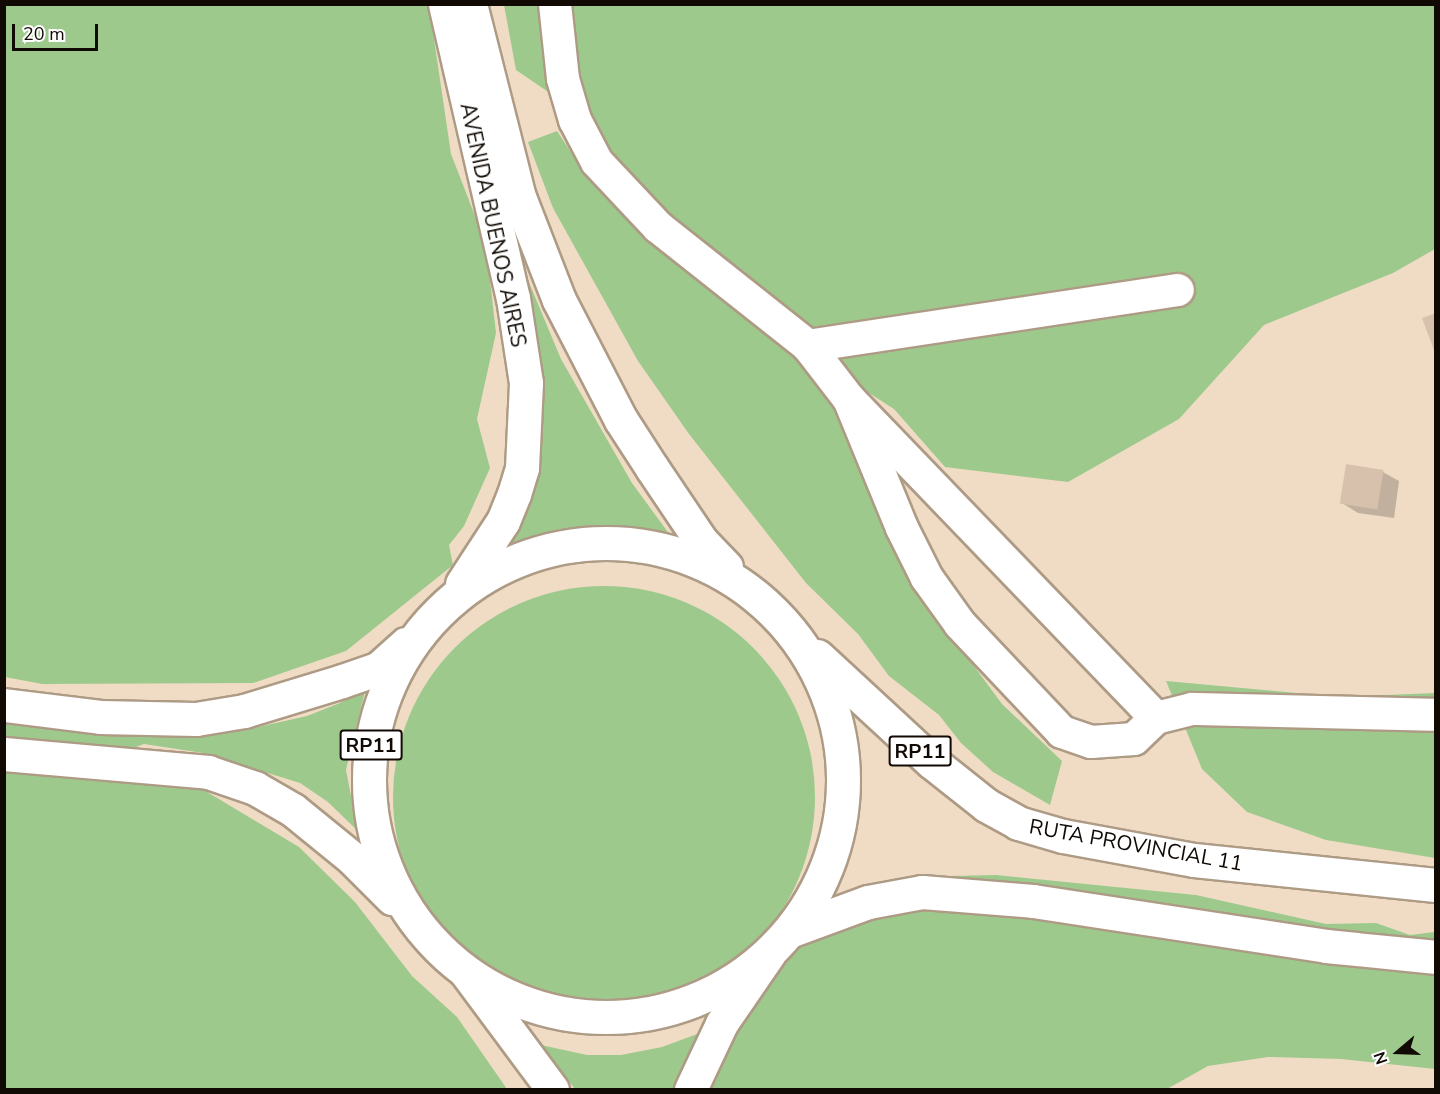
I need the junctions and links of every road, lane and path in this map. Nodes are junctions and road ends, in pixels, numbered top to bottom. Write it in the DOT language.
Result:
graph roads {
  1 [pos="445,4"];
  2 [pos="470,4"];
  3 [pos="555,4"];
  4 [pos="1178,290"];
  5 [pos="808,346"];
  6 [pos="849,399"];
  7 [pos="748,589"];
  8 [pos="445,604"];
  9 [pos="419,633"];
  10 [pos="796,637"];
  11 [pos="4,705"];
  12 [pos="1436,715"];
  13 [pos="1156,718"];
  14 [pos="4,754"];
  15 [pos="1436,885"];
  16 [pos="415,921"];
  17 [pos="792,930"];
  18 [pos="770,954"];
  19 [pos="1436,957"];
  20 [pos="467,974"];
  21 [pos="553,1089"];
  22 [pos="691,1089"];
  1 -- 8 [label="main road, AVENIDA BUENOS AIRES"];
  2 -- 7 [label="main road, AVENIDA BUENOS AIRES"];
  3 -- 5 [label="street"];
  4 -- 5 [label="street"];
  5 -- 6 [label="street"];
  6 -- 13 [label="street"];
  6 -- 13 [label="street"];
  7 -- 8 [label="main road, RP11"];
  7 -- 10 [label="main road, RP11"];
  8 -- 9 [label="main road, RP11"];
  9 -- 11 [label="main road, RP11"];
  9 -- 16 [label="main road, RP11"];
  10 -- 15 [label="main road, RUTA PROVINCIAL 11 / RP11"];
  10 -- 17 [label="main road, RP11"];
  12 -- 13 [label="street"];
  14 -- 16 [label="main road, RP11"];
  16 -- 20 [label="main road, RP11"];
  17 -- 18 [label="main road, RP11"];
  17 -- 19 [label="main road, RP11"];
  18 -- 20 [label="main road, RP11"];
  18 -- 22 [label="street"];
  20 -- 21 [label="street"];
}
